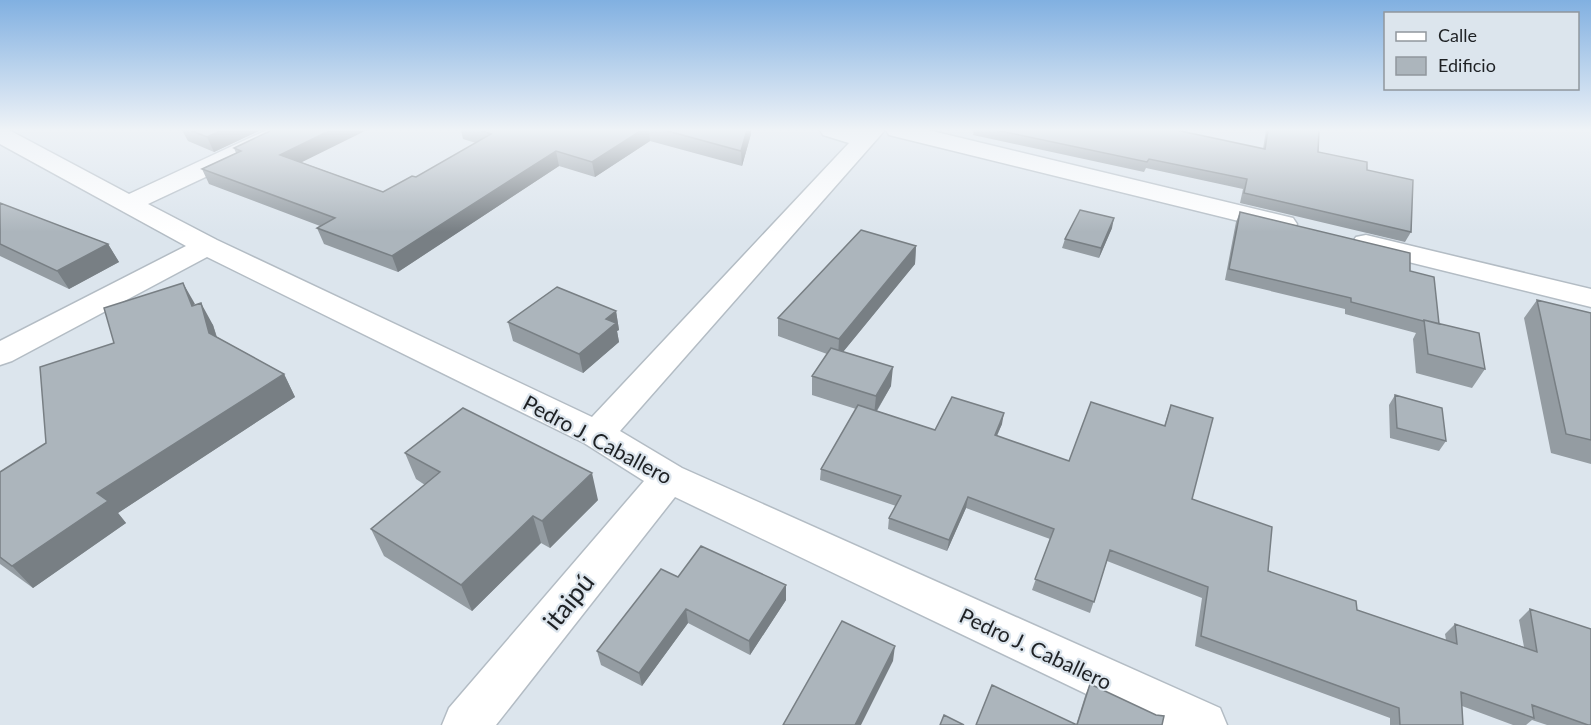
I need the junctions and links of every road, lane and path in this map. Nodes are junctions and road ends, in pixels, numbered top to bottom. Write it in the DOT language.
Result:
graph roads {
  1 [pos="53,164"];
  2 [pos="214,164"];
  3 [pos="844,164"];
  4 [pos="1037,164"];
  5 [pos="127,204"];
  6 [pos="1302,228"];
  7 [pos="1337,236"];
  8 [pos="207,246"];
  9 [pos="1591,298"];
  10 [pos="0,354"];
  11 [pos="597,434"];
  12 [pos="669,478"];
  13 [pos="466,725"];
  14 [pos="1203,725"];
  1 -- 5 [label="street, Pedro J. Caballero"];
  2 -- 5 [label="street"];
  3 -- 11 [label="street"];
  4 -- 6 [label="street"];
  5 -- 8 [label="street, Pedro J. Caballero"];
  7 -- 9 [label="street"];
  8 -- 10 [label="street"];
  8 -- 11 [label="street, Pedro J. Caballero"];
  11 -- 12 [label="street, Pedro J. Caballero"];
  12 -- 13 [label="street, itaipú"];
  12 -- 14 [label="street, Pedro J. Caballero"];
}
